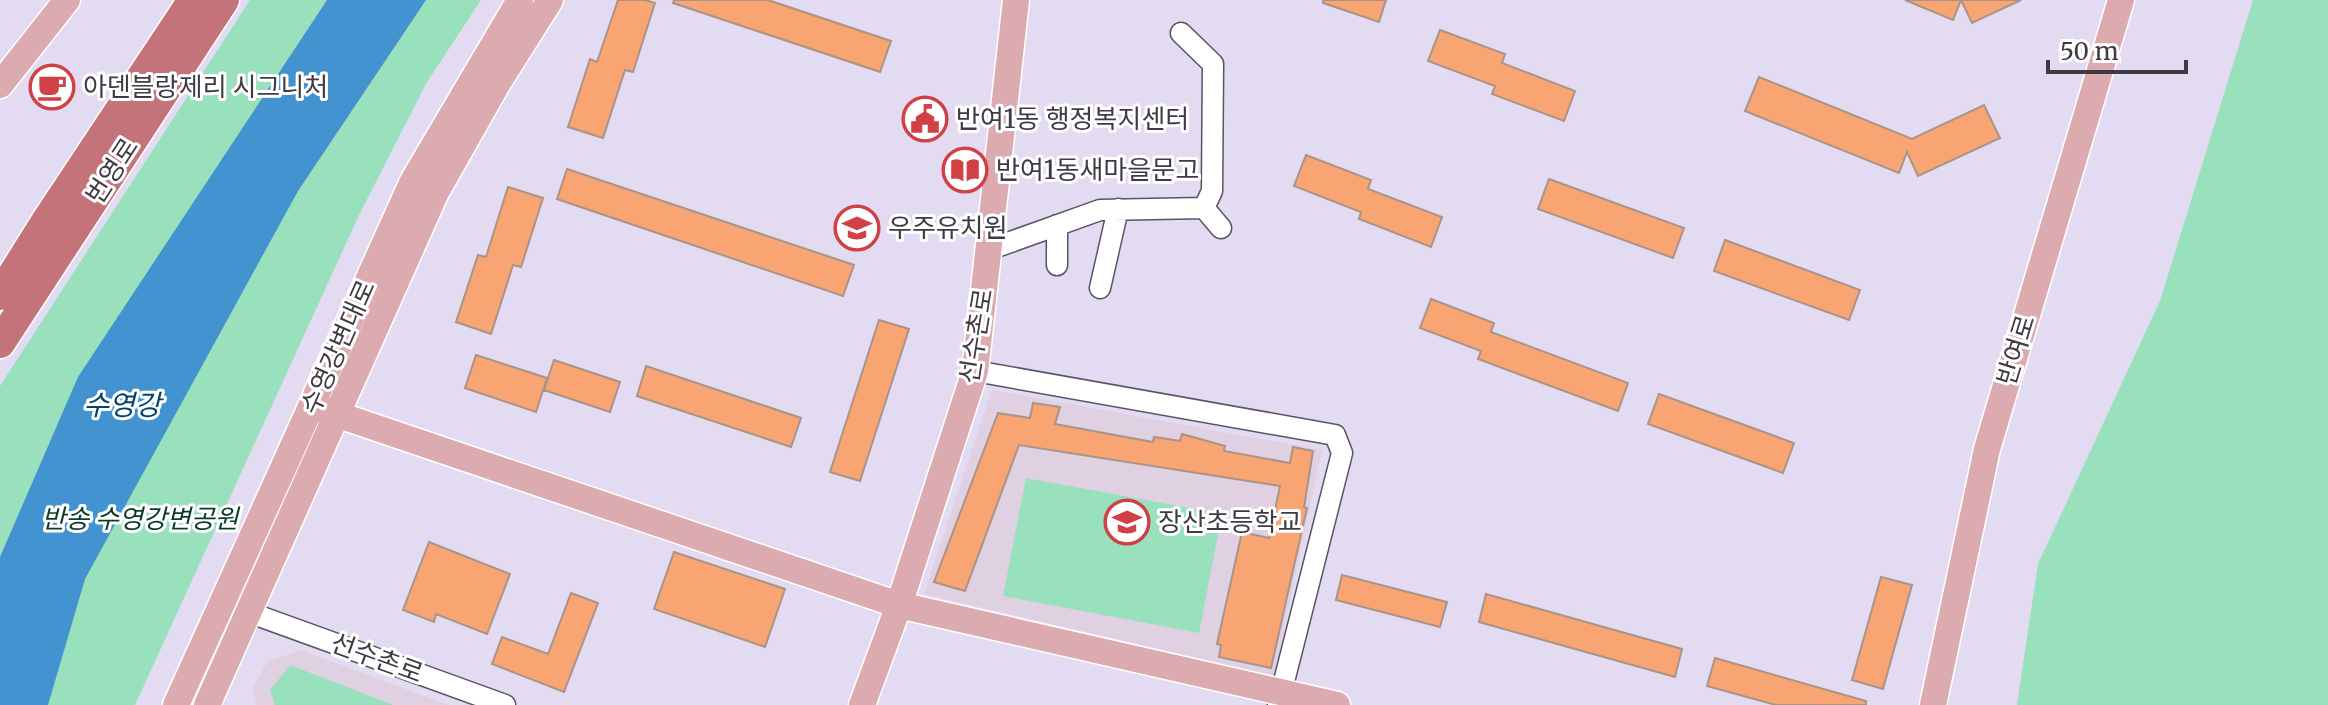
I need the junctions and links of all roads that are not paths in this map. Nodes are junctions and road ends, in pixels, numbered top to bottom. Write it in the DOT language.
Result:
graph roads {
  1 [pos="67,0"];
  2 [pos="193,0"];
  3 [pos="224,0"];
  4 [pos="520,0"];
  5 [pos="550,0"];
  6 [pos="1016,0"];
  7 [pos="2121,0"];
  8 [pos="1181,33"];
  9 [pos="0,85"];
  10 [pos="1204,208"];
  11 [pos="1118,209"];
  12 [pos="1057,225"];
  13 [pos="1221,228"];
  14 [pos="988,250"];
  15 [pos="1057,265"];
  16 [pos="1100,288"];
  17 [pos="0,295"];
  18 [pos="0,343"];
  19 [pos="975,371"];
  20 [pos="312,406"];
  21 [pos="337,415"];
  22 [pos="899,605"];
  23 [pos="248,612"];
  24 [pos="220,675"];
  25 [pos="1280,699"];
  26 [pos="176,705"];
  27 [pos="207,705"];
  28 [pos="230,705"];
  29 [pos="505,705"];
  30 [pos="862,705"];
  31 [pos="1337,705"];
  32 [pos="1933,705"];
  1 -- 9 [label="main road"];
  2 -- 17 [label="highway, 번영로"];
  3 -- 18 [label="highway, 번영로"];
  4 -- 20 [label="main road, 수영강변대로"];
  5 -- 21 [label="main road, 수영강변대로"];
  6 -- 14 [label="main road, 선수촌로"];
  7 -- 32 [label="main road, 반여로"];
  8 -- 10 [label="street"];
  10 -- 11 [label="street"];
  10 -- 13 [label="street"];
  11 -- 12 [label="street"];
  11 -- 16 [label="street"];
  12 -- 14 [label="street"];
  12 -- 15 [label="street"];
  14 -- 19 [label="main road, 선수촌로"];
  19 -- 22 [label="main road, 선수촌로"];
  19 -- 25 [label="street"];
  20 -- 21 [label="main road"];
  20 -- 26 [label="main road, 수영강변대로"];
  21 -- 22 [label="main road"];
  21 -- 23 [label="main road, 수영강변대로"];
  22 -- 25 [label="main road"];
  22 -- 30 [label="main road, 선수촌로"];
  23 -- 24 [label="main road, 수영강변대로"];
  23 -- 29 [label="street, 선수촌로"];
  24 -- 27 [label="main road, 수영강변대로"];
  24 -- 28 [label="main road"];
  25 -- 31 [label="main road"];
}
